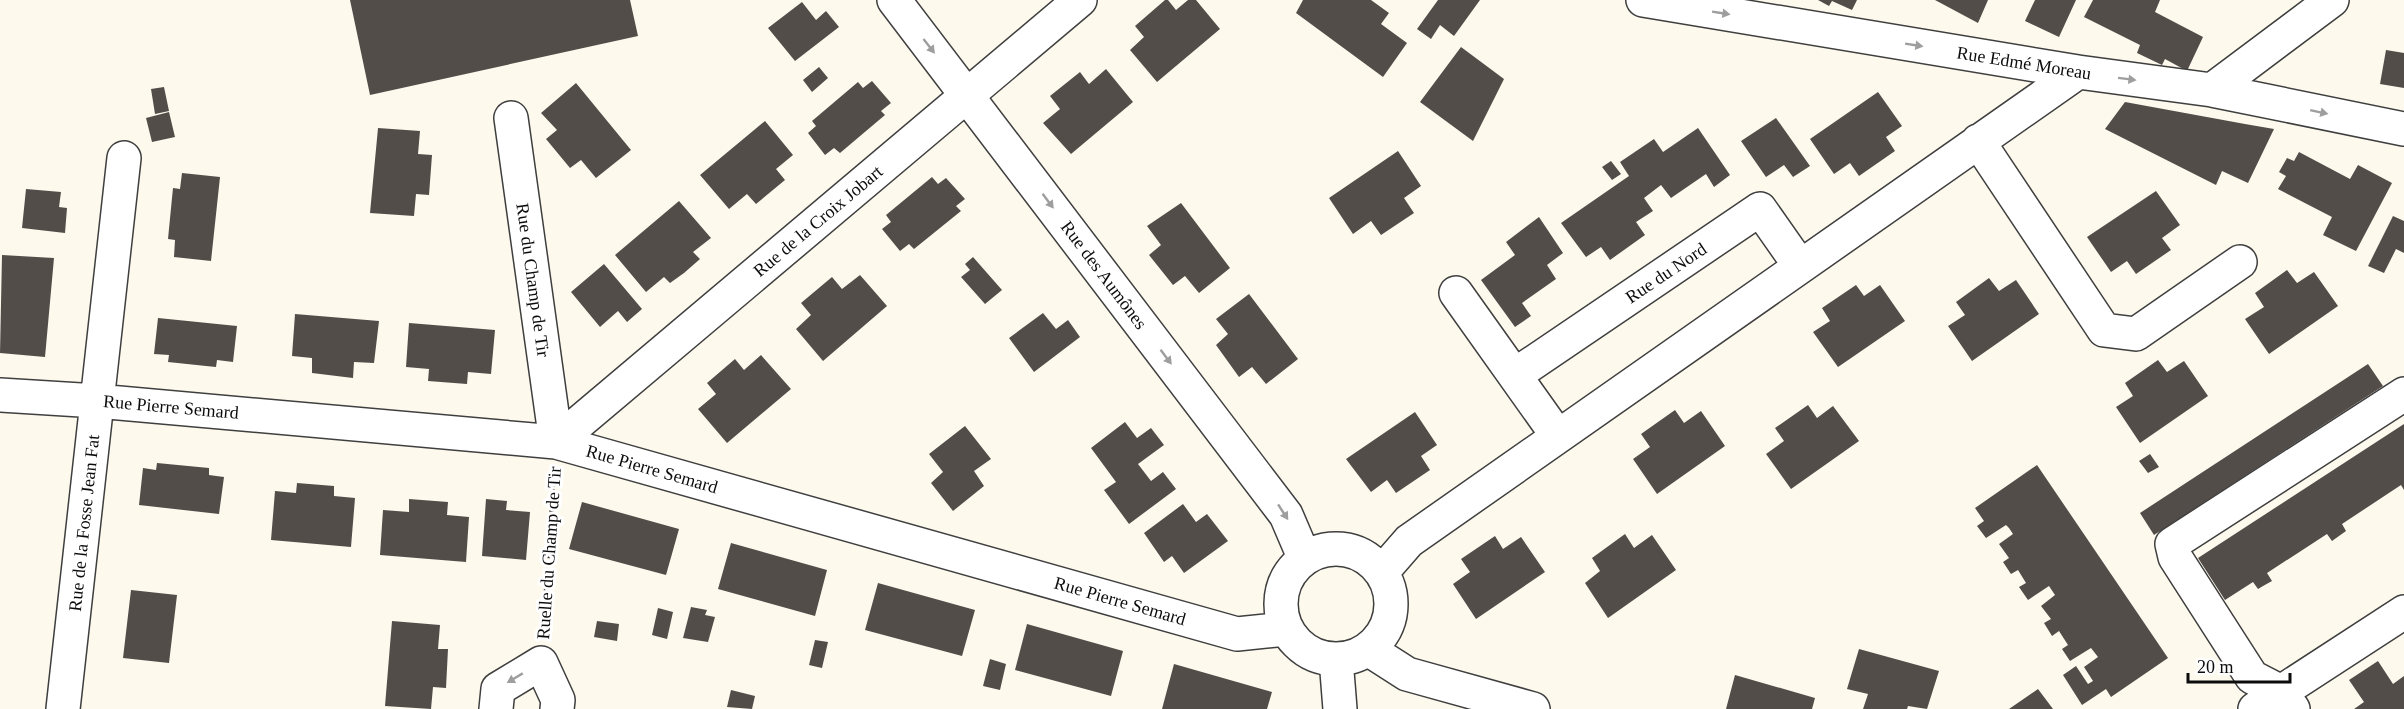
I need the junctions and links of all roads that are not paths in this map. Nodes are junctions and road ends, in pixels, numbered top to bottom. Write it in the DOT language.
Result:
graph roads {
  1 [pos="894,0"];
  2 [pos="1080,0"];
  3 [pos="1643,0"];
  4 [pos="2332,0"];
  5 [pos="2078,72"];
  6 [pos="2212,90"];
  7 [pos="967,96"];
  8 [pos="511,118"];
  9 [pos="2404,129"];
  10 [pos="1978,141"];
  11 [pos="124,158"];
  12 [pos="2240,262"];
  13 [pos="1800,266"];
  14 [pos="1456,293"];
  15 [pos="1515,375"];
  16 [pos="2404,394"];
  17 [pos="0,395"];
  18 [pos="97,401"];
  19 [pos="1557,435"];
  20 [pos="556,442"];
  21 [pos="1304,557"];
  22 [pos="1382,572"];
  23 [pos="2404,612"];
  24 [pos="1286,629"];
  25 [pos="1368,649"];
  26 [pos="1336,659"];
  27 [pos="2277,703"];
  28 [pos="63,709"];
  29 [pos="496,709"];
  30 [pos="557,709"];
  31 [pos="1340,709"];
  32 [pos="1533,709"];
  1 -- 7 [label="street, Rue des Aumônes, one-way"];
  2 -- 7 [label="street, Rue de la Croix Jobart"];
  3 -- 5 [label="street, Rue Edmé Moreau, one-way"];
  4 -- 6 [label="street"];
  5 -- 6 [label="street, Rue Edmé Moreau, one-way"];
  5 -- 10 [label="street"];
  6 -- 9 [label="street, Rue Edmé Moreau, one-way"];
  7 -- 20 [label="street, Rue de la Croix Jobart"];
  7 -- 21 [label="street, Rue des Aumônes, one-way"];
  8 -- 20 [label="street, Rue du Champ de Tir"];
  10 -- 12 [label="street"];
  10 -- 13 [label="street"];
  11 -- 18 [label="street, Rue de la Fosse Jean Fat"];
  13 -- 15 [label="street, Rue du Nord"];
  13 -- 19 [label="street"];
  14 -- 15 [label="street"];
  15 -- 19 [label="street"];
  16 -- 27 [label="street"];
  17 -- 18 [label="street, Rue Pierre Semard"];
  18 -- 20 [label="street, Rue Pierre Semard"];
  18 -- 28 [label="street, Rue de la Fosse Jean Fat"];
  19 -- 22 [label="street"];
  20 -- 24 [label="street, Rue Pierre Semard"];
  21 -- 22 [label="street"];
  21 -- 24 [label="street"];
  22 -- 25 [label="street"];
  23 -- 27 [label="street"];
  24 -- 26 [label="street"];
  25 -- 26 [label="street"];
  25 -- 32 [label="street"];
  26 -- 31 [label="street"];
  30 -- 29 [label="street, Ruelle du Champ de Tir, one-way"];
}
